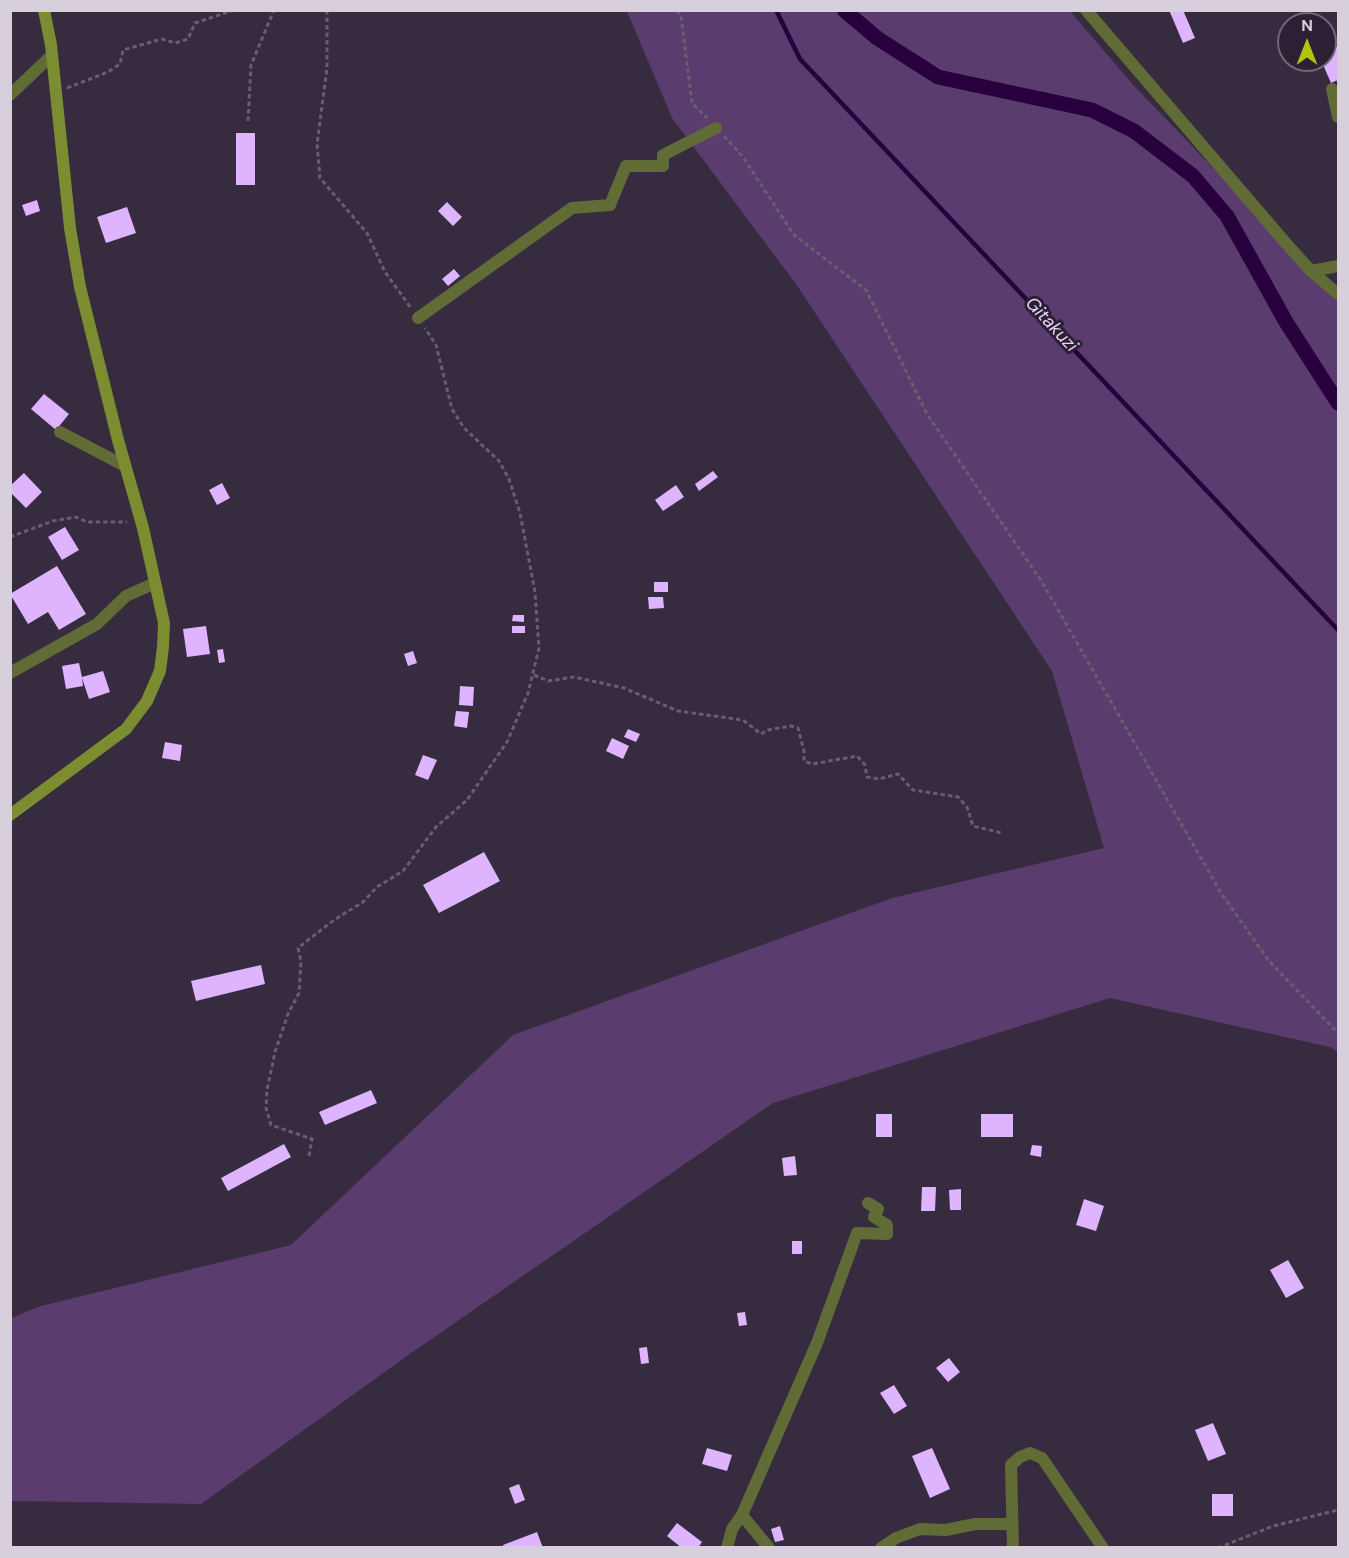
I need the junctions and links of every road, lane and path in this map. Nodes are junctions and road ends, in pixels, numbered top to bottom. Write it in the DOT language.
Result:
graph roads {
  1 [pos="44,10"];
  2 [pos="234,10"];
  3 [pos="274,10"];
  4 [pos="327,10"];
  5 [pos="676,10"];
  6 [pos="1086,10"];
  7 [pos="52,55"];
  8 [pos="1332,89"];
  9 [pos="10,95"];
  10 [pos="57,98"];
  11 [pos="1338,117"];
  12 [pos="248,121"];
  13 [pos="716,128"];
  14 [pos="1338,266"];
  15 [pos="1311,271"];
  16 [pos="1338,294"];
  17 [pos="418,318"];
  18 [pos="60,432"];
  19 [pos="125,466"];
  20 [pos="141,518"];
  21 [pos="10,537"];
  22 [pos="155,583"];
  23 [pos="10,673"];
  24 [pos="534,675"];
  25 [pos="10,815"];
  26 [pos="1002,833"];
  27 [pos="1338,1033"];
  28 [pos="309,1156"];
  29 [pos="868,1203"];
  30 [pos="1338,1510"];
  31 [pos="742,1515"];
  32 [pos="1012,1524"];
  33 [pos="727,1548"];
  34 [pos="769,1548"];
  35 [pos="881,1548"];
  36 [pos="1013,1548"];
  37 [pos="1103,1548"];
  38 [pos="1218,1548"];
  1 -- 7 [label="main road"];
  2 -- 10 [label="path"];
  3 -- 12 [label="path"];
  4 -- 17 [label="path"];
  5 -- 13 [label="path"];
  6 -- 15 [label="street"];
  7 -- 9 [label="street"];
  7 -- 10 [label="main road"];
  8 -- 11 [label="street"];
  10 -- 19 [label="main road"];
  13 -- 17 [label="street"];
  13 -- 27 [label="path"];
  14 -- 15 [label="street"];
  15 -- 16 [label="street"];
  17 -- 24 [label="path"];
  18 -- 19 [label="street"];
  19 -- 20 [label="main road"];
  20 -- 21 [label="path"];
  20 -- 22 [label="main road"];
  22 -- 23 [label="street"];
  22 -- 25 [label="main road"];
  24 -- 26 [label="path"];
  24 -- 28 [label="path"];
  29 -- 31 [label="street"];
  30 -- 38 [label="path"];
  31 -- 33 [label="street"];
  31 -- 34 [label="street"];
  32 -- 35 [label="street"];
  32 -- 36 [label="street"];
  32 -- 37 [label="street"];
}
